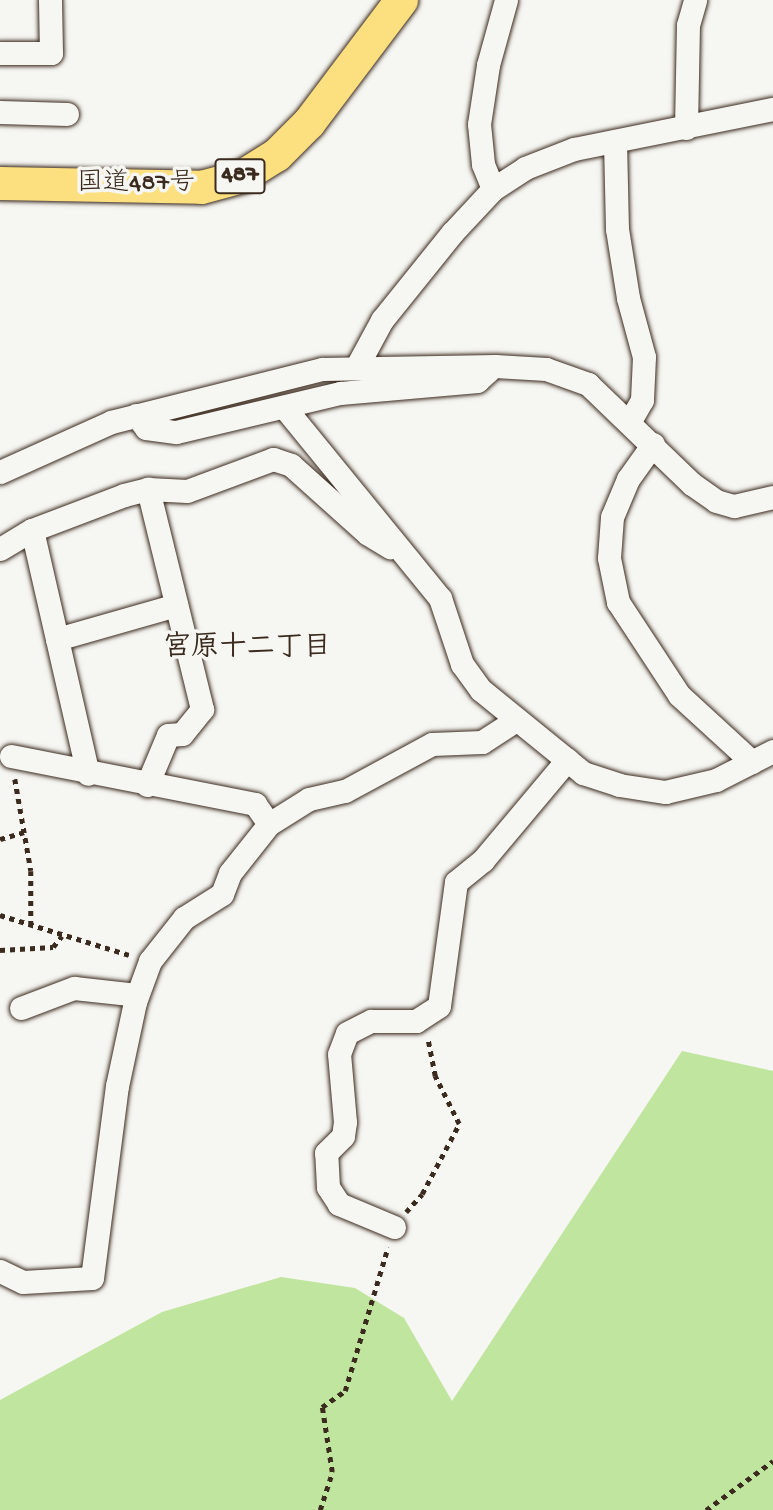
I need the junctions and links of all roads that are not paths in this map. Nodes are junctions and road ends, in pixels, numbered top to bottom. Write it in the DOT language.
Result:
graph roads {
  1 [pos="50,0"];
  2 [pos="401,0"];
  3 [pos="506,0"];
  4 [pos="695,0"];
  5 [pos="0,53"];
  6 [pos="773,109"];
  7 [pos="0,112"];
  8 [pos="67,114"];
  9 [pos="686,128"];
  10 [pos="615,141"];
  11 [pos="0,183"];
  12 [pos="493,189"];
  13 [pos="495,366"];
  14 [pos="356,368"];
  15 [pos="284,407"];
  16 [pos="136,415"];
  17 [pos="630,421"];
  18 [pos="653,444"];
  19 [pos="0,472"];
  20 [pos="148,489"];
  21 [pos="773,497"];
  22 [pos="32,530"];
  23 [pos="0,549"];
  24 [pos="405,555"];
  25 [pos="176,605"];
  26 [pos="57,639"];
  27 [pos="514,720"];
  28 [pos="773,751"];
  29 [pos="11,756"];
  30 [pos="568,760"];
  31 [pos="752,762"];
  32 [pos="88,774"];
  33 [pos="147,785"];
  34 [pos="269,824"];
  35 [pos="137,995"];
  36 [pos="21,1008"];
  37 [pos="394,1227"];
  38 [pos="0,1271"];
  1 -- 5 [label="street"];
  2 -- 11 [label="highway, 国道487号 / 487"];
  3 -- 12 [label="street"];
  4 -- 9 [label="street"];
  6 -- 9 [label="street"];
  7 -- 8 [label="street"];
  9 -- 10 [label="street"];
  10 -- 12 [label="street"];
  10 -- 17 [label="street"];
  12 -- 14 [label="street"];
  13 -- 14 [label="street"];
  13 -- 15 [label="street"];
  13 -- 17 [label="street"];
  14 -- 16 [label="street"];
  15 -- 16 [label="street"];
  15 -- 24 [label="street"];
  16 -- 19 [label="street"];
  17 -- 18 [label="street"];
  18 -- 21 [label="street"];
  18 -- 31 [label="street"];
  20 -- 22 [label="street"];
  20 -- 24 [label="street"];
  20 -- 25 [label="street"];
  22 -- 23 [label="street"];
  22 -- 26 [label="street"];
  24 -- 27 [label="street"];
  25 -- 26 [label="street"];
  25 -- 33 [label="street"];
  26 -- 32 [label="street"];
  27 -- 30 [label="street"];
  27 -- 34 [label="street"];
  28 -- 31 [label="street"];
  29 -- 32 [label="street"];
  30 -- 31 [label="street"];
  30 -- 37 [label="street"];
  32 -- 33 [label="street"];
  33 -- 34 [label="street"];
  34 -- 35 [label="street"];
  35 -- 36 [label="street"];
  35 -- 38 [label="street"];
}
